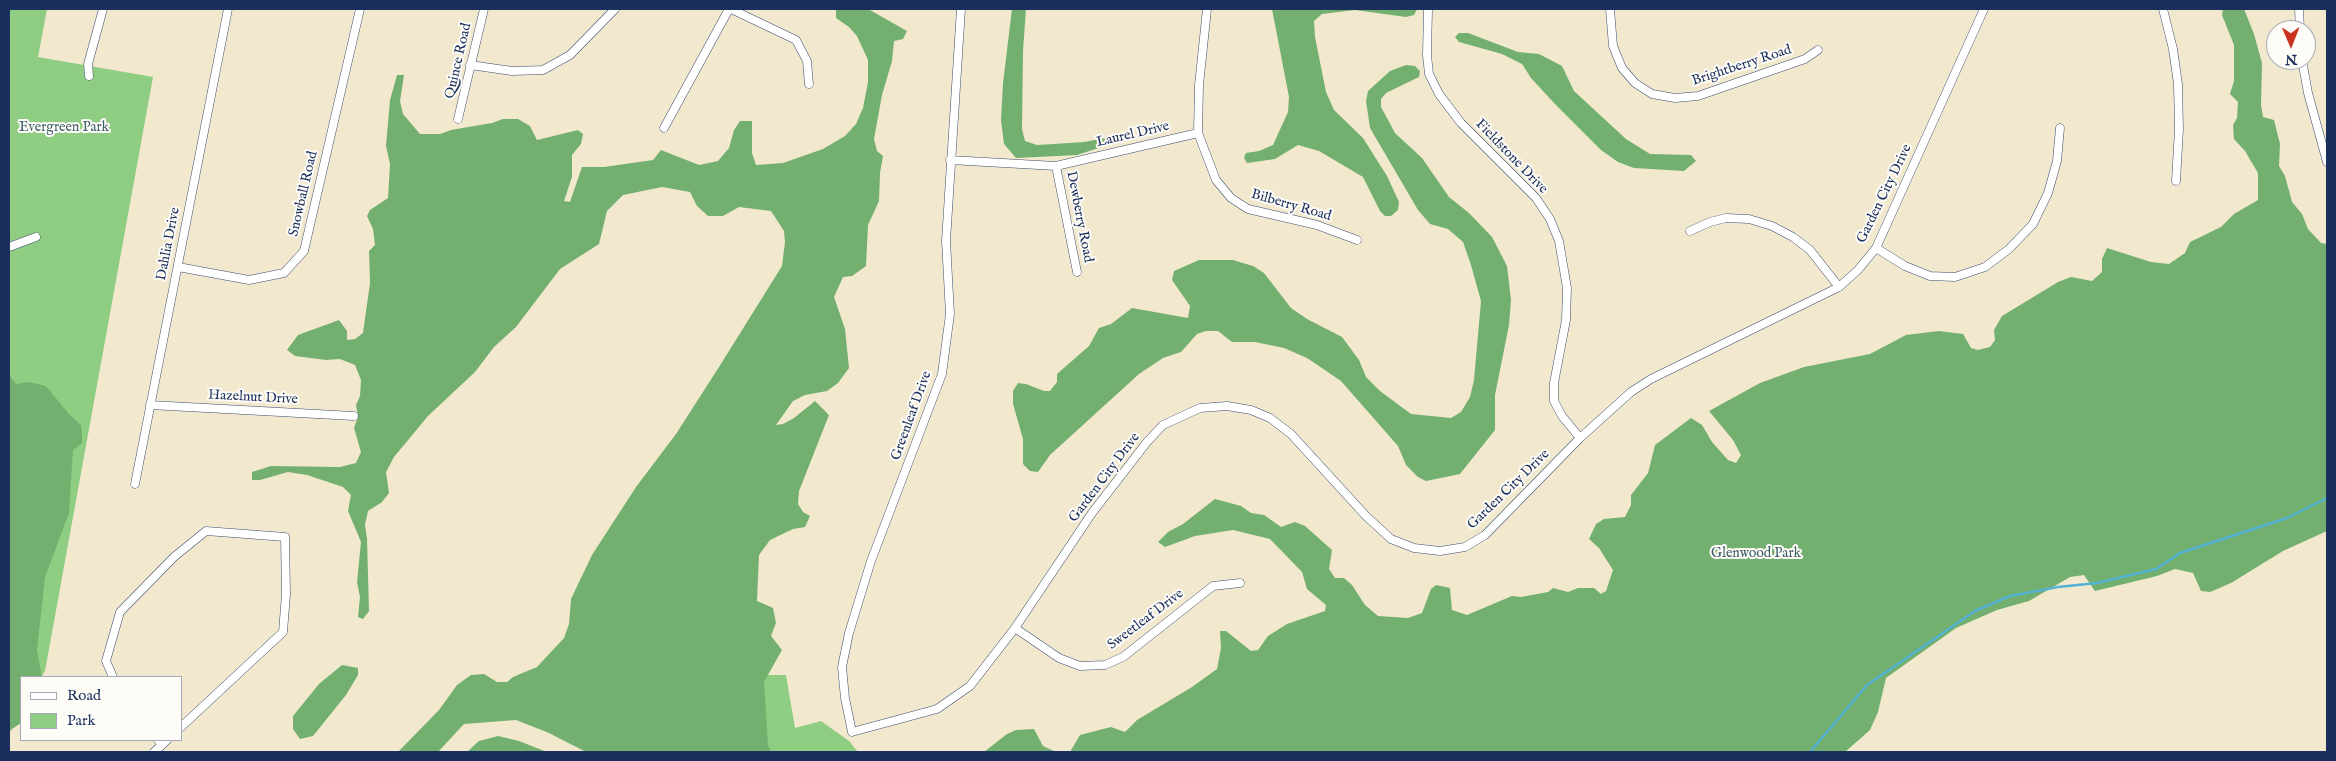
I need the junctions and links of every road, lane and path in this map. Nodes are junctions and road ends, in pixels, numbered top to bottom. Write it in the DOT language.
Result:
graph roads {
  1 [pos="103,9"];
  2 [pos="228,9"];
  3 [pos="360,9"];
  4 [pos="484,9"];
  5 [pos="615,9"];
  6 [pos="730,9"];
  7 [pos="961,9"];
  8 [pos="1206,9"];
  9 [pos="1428,9"];
  10 [pos="1610,9"];
  11 [pos="1984,9"];
  12 [pos="2163,9"];
  13 [pos="1818,50"];
  14 [pos="470,65"];
  15 [pos="2304,70"];
  16 [pos="89,76"];
  17 [pos="809,84"];
  18 [pos="458,119"];
  19 [pos="664,128"];
  20 [pos="2060,128"];
  21 [pos="1198,133"];
  22 [pos="950,160"];
  23 [pos="2327,162"];
  24 [pos="1056,166"];
  25 [pos="2176,181"];
  26 [pos="1690,231"];
  27 [pos="36,237"];
  28 [pos="1356,240"];
  29 [pos="9,247"];
  30 [pos="1876,248"];
  31 [pos="178,267"];
  32 [pos="1077,272"];
  33 [pos="1839,287"];
  34 [pos="150,405"];
  35 [pos="354,416"];
  36 [pos="1580,438"];
  37 [pos="135,484"];
  38 [pos="1240,583"];
  39 [pos="1015,628"];
  40 [pos="113,676"];
  41 [pos="182,726"];
  42 [pos="852,732"];
  43 [pos="162,741"];
  44 [pos="154,752"];
  1 -- 16 [label="street"];
  2 -- 31 [label="street, Dahlia Drive"];
  3 -- 31 [label="street, Snowball Road"];
  4 -- 14 [label="street, Quince Road"];
  5 -- 14 [label="street"];
  6 -- 17 [label="street"];
  6 -- 19 [label="street"];
  7 -- 22 [label="street, Greenleaf Drive"];
  8 -- 21 [label="street"];
  9 -- 36 [label="street, Fieldstone Drive"];
  10 -- 13 [label="street, Brightberry Road"];
  11 -- 30 [label="street, Garden City Drive"];
  12 -- 25 [label="street"];
  14 -- 18 [label="street, Quince Road"];
  15 -- 23 [label="street"];
  20 -- 30 [label="street"];
  21 -- 24 [label="street, Laurel Drive"];
  21 -- 28 [label="street, Bilberry Road"];
  22 -- 24 [label="street, Laurel Drive"];
  22 -- 42 [label="street, Greenleaf Drive"];
  24 -- 32 [label="street, Dewberry Road"];
  26 -- 33 [label="street"];
  27 -- 29 [label="street"];
  30 -- 33 [label="street, Garden City Drive"];
  31 -- 34 [label="street, Dahlia Drive"];
  33 -- 36 [label="street, Garden City Drive"];
  34 -- 35 [label="street, Hazelnut Drive"];
  34 -- 37 [label="street, Dahlia Drive"];
  36 -- 39 [label="street, Garden City Drive"];
  38 -- 39 [label="street, Sweetleaf Drive"];
  39 -- 42 [label="street, Garden City Drive"];
  40 -- 41 [label="street"];
  43 -- 44 [label="street"];
}
